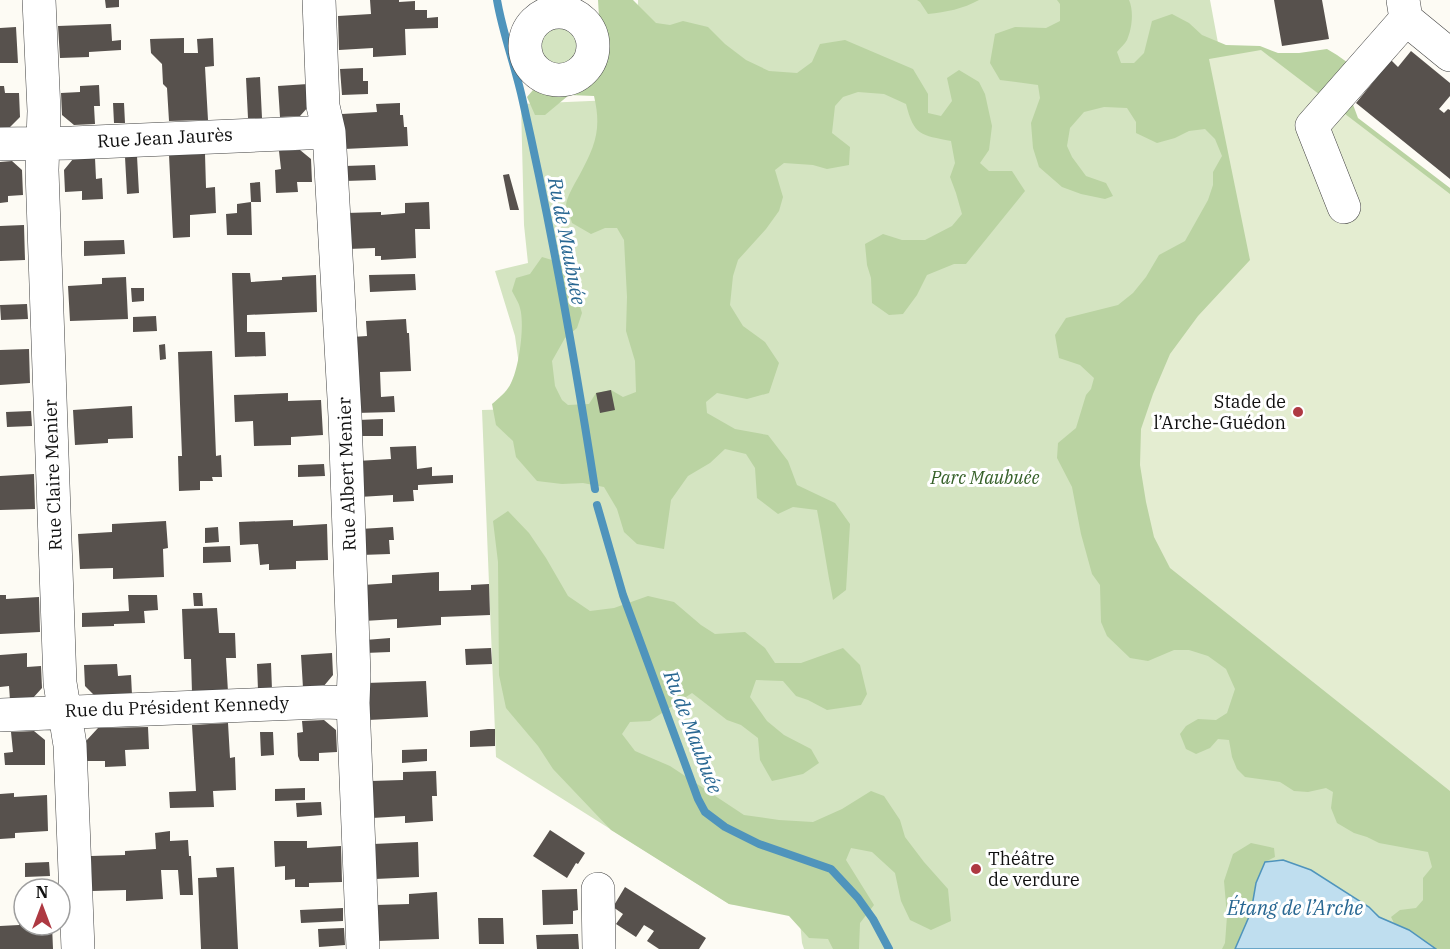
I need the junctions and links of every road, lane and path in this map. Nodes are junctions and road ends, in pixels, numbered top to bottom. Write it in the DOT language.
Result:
graph roads {
  1 [pos="39,0"];
  2 [pos="320,0"];
  3 [pos="1405,9"];
  4 [pos="1450,55"];
  5 [pos="329,132"];
  6 [pos="43,143"];
  7 [pos="0,144"];
  8 [pos="1344,207"];
  9 [pos="353,703"];
  10 [pos="64,712"];
  11 [pos="0,715"];
  12 [pos="598,889"];
  13 [pos="78,949"];
  14 [pos="363,949"];
  15 [pos="599,949"];
  1 -- 6 [label="street, Rue Claire Menier"];
  2 -- 5 [label="street, Rue Albert Menier"];
  3 -- 4 [label="street"];
  3 -- 8 [label="street"];
  5 -- 6 [label="street, Rue Jean Jaurès"];
  5 -- 9 [label="street, Rue Albert Menier"];
  6 -- 7 [label="street, Rue Jean Jaurès"];
  6 -- 10 [label="street, Rue Claire Menier"];
  9 -- 10 [label="street, Rue du Président Kennedy"];
  9 -- 14 [label="street, Rue Albert Menier"];
  10 -- 11 [label="street, Rue du Président Kennedy"];
  10 -- 13 [label="street, Rue Claire Menier"];
  12 -- 15 [label="street"];
}
